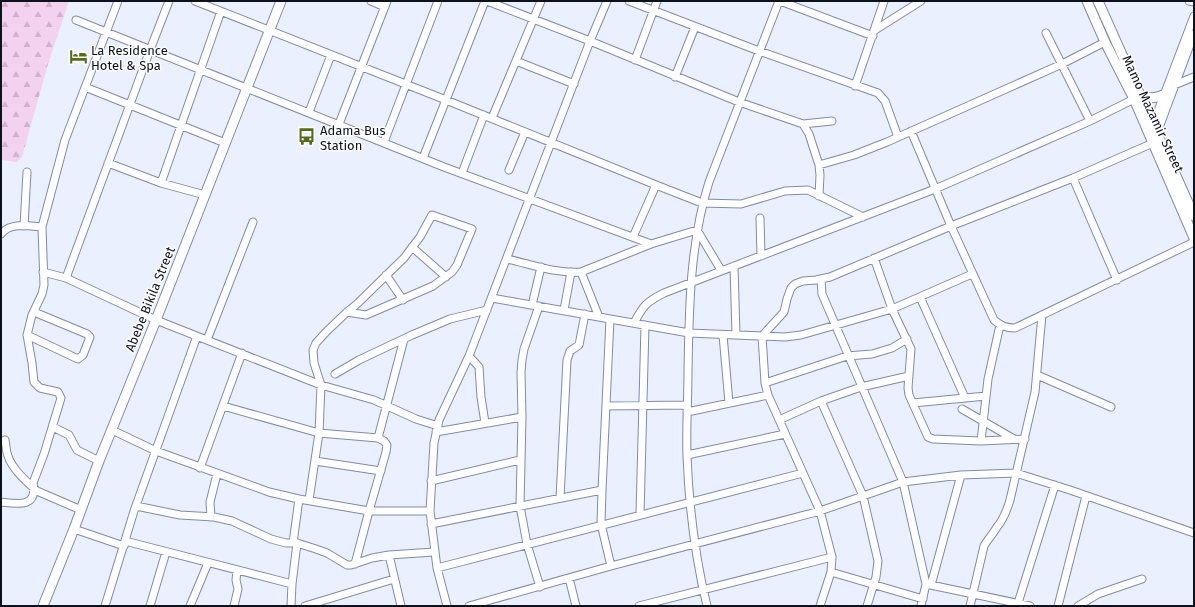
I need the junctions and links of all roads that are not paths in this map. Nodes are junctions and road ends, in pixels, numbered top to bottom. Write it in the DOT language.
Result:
graph roads {
  1 [pos="118,1"];
  2 [pos="169,1"];
  3 [pos="195,1"];
  4 [pos="219,1"];
  5 [pos="281,1"];
  6 [pos="371,1"];
  7 [pos="438,1"];
  8 [pos="486,1"];
  9 [pos="541,1"];
  10 [pos="607,1"];
  11 [pos="629,1"];
  12 [pos="658,1"];
  13 [pos="780,1"];
  14 [pos="884,1"];
  15 [pos="921,1"];
  16 [pos="1087,1"];
  17 [pos="1098,1"];
  18 [pos="1189,1"];
  19 [pos="1194,2"];
  20 [pos="386,4"];
  21 [pos="218,10"];
  22 [pos="654,11"];
  23 [pos="1194,16"];
  24 [pos="76,20"];
  25 [pos="534,20"];
  26 [pos="695,27"];
  27 [pos="269,30"];
  28 [pos="105,32"];
  29 [pos="874,33"];
  30 [pos="1046,33"];
  31 [pos="1194,34"];
  32 [pos="590,41"];
  33 [pos="1105,42"];
  34 [pos="150,50"];
  35 [pos="759,51"];
  36 [pos="331,55"];
  37 [pos="635,60"];
  38 [pos="516,61"];
  39 [pos="1062,64"];
  40 [pos="362,67"];
  41 [pos="200,69"];
  42 [pos="675,76"];
  43 [pos="1194,77"];
  44 [pos="406,84"];
  45 [pos="574,84"];
  46 [pos="855,86"];
  47 [pos="84,87"];
  48 [pos="246,88"];
  49 [pos="1169,88"];
  50 [pos="1137,97"];
  51 [pos="446,100"];
  52 [pos="739,102"];
  53 [pos="130,104"];
  54 [pos="309,112"];
  55 [pos="484,115"];
  56 [pos="492,118"];
  57 [pos="832,121"];
  58 [pos="1090,121"];
  59 [pos="339,124"];
  60 [pos="803,124"];
  61 [pos="181,125"];
  62 [pos="911,131"];
  63 [pos="525,132"];
  64 [pos="1152,133"];
  65 [pos="898,137"];
  66 [pos="384,142"];
  67 [pos="225,143"];
  68 [pos="551,143"];
  69 [pos="423,158"];
  70 [pos="108,163"];
  71 [pos="819,165"];
  72 [pos="509,170"];
  73 [pos="27,172"];
  74 [pos="462,173"];
  75 [pos="1073,178"];
  76 [pos="161,183"];
  77 [pos="656,185"];
  78 [pos="935,189"];
  79 [pos="205,195"];
  80 [pos="819,196"];
  81 [pos="529,199"];
  82 [pos="702,203"];
  83 [pos="1194,216"];
  84 [pos="760,218"];
  85 [pos="863,218"];
  86 [pos="253,222"];
  87 [pos="24,226"];
  88 [pos="951,226"];
  89 [pos="42,227"];
  90 [pos="697,230"];
  91 [pos="1,234"];
  92 [pos="633,237"];
  93 [pos="1194,238"];
  94 [pos="1194,242"];
  95 [pos="651,244"];
  96 [pos="412,247"];
  97 [pos="761,256"];
  98 [pos="507,258"];
  99 [pos="874,258"];
  100 [pos="734,266"];
  101 [pos="541,267"];
  102 [pos="722,270"];
  103 [pos="43,272"];
  104 [pos="571,272"];
  105 [pos="580,272"];
  106 [pos="972,274"];
  107 [pos="386,275"];
  108 [pos="446,277"];
  109 [pos="66,278"];
  110 [pos="821,279"];
  111 [pos="1117,280"];
  112 [pos="692,281"];
  113 [pos="920,297"];
  114 [pos="492,298"];
  115 [pos="403,300"];
  116 [pos="535,305"];
  117 [pos="892,309"];
  118 [pos="486,310"];
  119 [pos="564,310"];
  120 [pos="34,312"];
  121 [pos="347,312"];
  122 [pos="585,314"];
  123 [pos="1042,315"];
  124 [pos="599,317"];
  125 [pos="610,319"];
  126 [pos="156,320"];
  127 [pos="634,323"];
  128 [pos="645,325"];
  129 [pos="1000,325"];
  130 [pos="836,326"];
  131 [pos="688,333"];
  132 [pos="27,335"];
  133 [pos="723,335"];
  134 [pos="736,335"];
  135 [pos="198,336"];
  136 [pos="762,336"];
  137 [pos="404,339"];
  138 [pos="908,339"];
  139 [pos="206,340"];
  140 [pos="242,353"];
  141 [pos="469,356"];
  142 [pos="848,356"];
  143 [pos="335,374"];
  144 [pos="1037,375"];
  145 [pos="909,376"];
  146 [pos="766,383"];
  147 [pos="321,385"];
  148 [pos="861,387"];
  149 [pos="768,395"];
  150 [pos="986,396"];
  151 [pos="965,398"];
  152 [pos="821,401"];
  153 [pos="729,403"];
  154 [pos="913,403"];
  155 [pos="223,406"];
  156 [pos="386,406"];
  157 [pos="606,406"];
  158 [pos="642,406"];
  159 [pos="1111,407"];
  160 [pos="687,409"];
  161 [pos="962,409"];
  162 [pos="522,418"];
  163 [pos="779,420"];
  164 [pos="984,422"];
  165 [pos="485,424"];
  166 [pos="53,427"];
  167 [pos="437,429"];
  168 [pos="112,430"];
  169 [pos="319,433"];
  170 [pos="785,434"];
  171 [pos="378,438"];
  172 [pos="1025,439"];
  173 [pos="5,440"];
  174 [pos="1014,440"];
  175 [pos="981,441"];
  176 [pos="156,451"];
  177 [pos="687,455"];
  178 [pos="520,460"];
  179 [pos="99,461"];
  180 [pos="315,461"];
  181 [pos="200,468"];
  182 [pos="381,471"];
  183 [pos="803,473"];
  184 [pos="1016,473"];
  185 [pos="217,474"];
  186 [pos="961,475"];
  187 [pos="431,481"];
  188 [pos="903,482"];
  189 [pos="1055,485"];
  190 [pos="34,487"];
  191 [pos="602,490"];
  192 [pos="864,496"];
  193 [pos="1086,496"];
  194 [pos="560,498"];
  195 [pos="300,499"];
  196 [pos="309,500"];
  197 [pos="1,502"];
  198 [pos="690,503"];
  199 [pos="136,506"];
  200 [pos="520,506"];
  201 [pos="81,510"];
  202 [pos="369,511"];
  203 [pos="430,511"];
  204 [pos="820,511"];
  205 [pos="640,514"];
  206 [pos="211,517"];
  207 [pos="432,524"];
  208 [pos="601,524"];
  209 [pos="74,529"];
  210 [pos="1194,533"];
  211 [pos="295,543"];
  212 [pos="124,544"];
  213 [pos="527,544"];
  214 [pos="696,544"];
  215 [pos="166,552"];
  216 [pos="434,552"];
  217 [pos="389,555"];
  218 [pos="832,557"];
  219 [pos="208,563"];
  220 [pos="355,564"];
  221 [pos="612,566"];
  222 [pos="437,568"];
  223 [pos="237,570"];
  224 [pos="831,572"];
  225 [pos="569,578"];
  226 [pos="394,579"];
  227 [pos="1142,579"];
  228 [pos="292,584"];
  229 [pos="874,584"];
  230 [pos="928,585"];
  231 [pos="540,586"];
  232 [pos="703,589"];
  233 [pos="972,594"];
  234 [pos="922,602"];
  235 [pos="1018,603"];
  236 [pos="821,605"];
  237 [pos="43,606"];
  238 [pos="106,606"];
  239 [pos="150,606"];
  240 [pos="190,606"];
  241 [pos="234,606"];
  242 [pos="291,606"];
  243 [pos="305,606"];
  244 [pos="401,606"];
  245 [pos="448,606"];
  246 [pos="469,606"];
  247 [pos="576,606"];
  248 [pos="639,606"];
  249 [pos="706,606"];
  250 [pos="812,606"];
  251 [pos="867,606"];
  252 [pos="970,606"];
  253 [pos="1030,606"];
  254 [pos="1058,606"];
  255 [pos="1078,606"];
  1 -- 28 [label="street"];
  2 -- 34 [label="street"];
  3 -- 21 [label="street"];
  4 -- 21 [label="street"];
  5 -- 27 [label="main road, Abebe Bikila Street"];
  6 -- 20 [label="street"];
  7 -- 44 [label="street"];
  8 -- 25 [label="street"];
  8 -- 51 [label="street"];
  9 -- 25 [label="street"];
  10 -- 32 [label="street"];
  11 -- 22 [label="street"];
  12 -- 22 [label="street"];
  13 -- 29 [label="street"];
  13 -- 35 [label="street"];
  14 -- 29 [label="street"];
  15 -- 29 [label="street"];
  16 -- 33 [label="main road, Mamo Mazamir Street"];
  17 -- 50 [label="main road, Mamo Mazamir Street"];
  18 -- 19 [label="street"];
  20 -- 40 [label="street"];
  21 -- 27 [label="street"];
  21 -- 41 [label="street"];
  22 -- 26 [label="street"];
  22 -- 37 [label="street"];
  23 -- 49 [label="street"];
  24 -- 28 [label="street"];
  25 -- 32 [label="street"];
  25 -- 38 [label="street"];
  26 -- 35 [label="street"];
  26 -- 42 [label="street"];
  27 -- 36 [label="street"];
  27 -- 48 [label="main road, Abebe Bikila Street"];
  28 -- 34 [label="street"];
  28 -- 47 [label="street"];
  29 -- 46 [label="street"];
  30 -- 39 [label="street"];
  31 -- 49 [label="street"];
  32 -- 37 [label="street"];
  32 -- 45 [label="street"];
  33 -- 39 [label="street"];
  33 -- 50 [label="main road, Mamo Mazamir Street"];
  34 -- 41 [label="street"];
  34 -- 53 [label="street"];
  35 -- 46 [label="street"];
  35 -- 52 [label="street"];
  36 -- 40 [label="street"];
  36 -- 54 [label="street"];
  37 -- 42 [label="street"];
  38 -- 45 [label="street"];
  38 -- 56 [label="street"];
  39 -- 58 [label="street"];
  39 -- 62 [label="street"];
  40 -- 44 [label="street"];
  40 -- 59 [label="street"];
  41 -- 48 [label="street"];
  41 -- 61 [label="street"];
  42 -- 52 [label="street"];
  43 -- 49 [label="street"];
  44 -- 51 [label="street"];
  44 -- 66 [label="street"];
  45 -- 68 [label="street"];
  46 -- 65 [label="street"];
  47 -- 53 [label="street"];
  47 -- 89 [label="street"];
  48 -- 54 [label="street"];
  48 -- 67 [label="main road, Abebe Bikila Street"];
  49 -- 50 [label="main road"];
  49 -- 64 [label="street"];
  49 -- 64 [label="street"];
  50 -- 58 [label="street"];
  50 -- 64 [label="main road, Mamo Mazamir Street"];
  51 -- 55 [label="street"];
  51 -- 69 [label="street"];
  52 -- 60 [label="street"];
  52 -- 82 [label="street"];
  53 -- 61 [label="street"];
  53 -- 70 [label="street"];
  54 -- 59 [label="street"];
  55 -- 56 [label="street"];
  55 -- 74 [label="street"];
  56 -- 63 [label="street"];
  57 -- 60 [label="street"];
  58 -- 78 [label="street"];
  59 -- 66 [label="street"];
  60 -- 71 [label="street"];
  61 -- 67 [label="street"];
  61 -- 76 [label="street"];
  62 -- 65 [label="street"];
  62 -- 78 [label="street"];
  63 -- 68 [label="street"];
  63 -- 72 [label="street"];
  64 -- 75 [label="street"];
  64 -- 83 [label="main road, Mamo Mazamir Street"];
  64 -- 93 [label="main road, Mamo Mazamir Street"];
  65 -- 71 [label="street"];
  66 -- 69 [label="street"];
  67 -- 79 [label="main road, Abebe Bikila Street"];
  68 -- 77 [label="street"];
  68 -- 81 [label="street"];
  69 -- 74 [label="street"];
  70 -- 76 [label="street"];
  70 -- 109 [label="street"];
  71 -- 80 [label="street"];
  73 -- 87 [label="street"];
  74 -- 81 [label="street"];
  75 -- 88 [label="street"];
  75 -- 111 [label="street"];
  76 -- 79 [label="street"];
  77 -- 82 [label="street"];
  77 -- 92 [label="street"];
  78 -- 85 [label="street"];
  78 -- 88 [label="street"];
  79 -- 126 [label="main road, Abebe Bikila Street"];
  80 -- 82 [label="street"];
  80 -- 85 [label="street"];
  81 -- 92 [label="street"];
  81 -- 98 [label="street"];
  82 -- 90 [label="street"];
  84 -- 97 [label="street"];
  85 -- 97 [label="street"];
  86 -- 139 [label="street"];
  87 -- 89 [label="street"];
  87 -- 91 [label="street"];
  88 -- 99 [label="street"];
  88 -- 106 [label="street"];
  89 -- 103 [label="street"];
  90 -- 95 [label="street"];
  90 -- 102 [label="street"];
  90 -- 112 [label="street"];
  92 -- 95 [label="street"];
  94 -- 111 [label="street"];
  95 -- 105 [label="street"];
  96 -- 107 [label="street"];
  96 -- 108 [label="street"];
  96 -- 108 [label="street"];
  97 -- 100 [label="street"];
  98 -- 101 [label="street"];
  98 -- 114 [label="street"];
  99 -- 110 [label="street"];
  99 -- 117 [label="street"];
  100 -- 102 [label="street"];
  100 -- 134 [label="street"];
  101 -- 104 [label="street"];
  101 -- 116 [label="street"];
  102 -- 112 [label="street"];
  103 -- 109 [label="street"];
  103 -- 120 [label="street"];
  104 -- 105 [label="street"];
  104 -- 119 [label="street"];
  105 -- 124 [label="street"];
  106 -- 113 [label="street"];
  106 -- 129 [label="street"];
  107 -- 115 [label="street"];
  107 -- 121 [label="street"];
  108 -- 115 [label="street"];
  109 -- 126 [label="street"];
  110 -- 130 [label="street"];
  110 -- 136 [label="street"];
  111 -- 123 [label="street"];
  112 -- 127 [label="street"];
  112 -- 131 [label="street"];
  113 -- 117 [label="street"];
  113 -- 151 [label="street"];
  114 -- 116 [label="street"];
  114 -- 118 [label="street"];
  115 -- 121 [label="street"];
  116 -- 119 [label="street"];
  116 -- 162 [label="street"];
  117 -- 130 [label="street"];
  117 -- 138 [label="street"];
  118 -- 137 [label="street"];
  118 -- 141 [label="street"];
  119 -- 122 [label="street"];
  120 -- 132 [label="street"];
  120 -- 132 [label="street"];
  121 -- 147 [label="street"];
  122 -- 124 [label="street"];
  122 -- 194 [label="street"];
  123 -- 129 [label="street"];
  123 -- 144 [label="street"];
  124 -- 125 [label="street"];
  125 -- 127 [label="street"];
  125 -- 157 [label="street"];
  126 -- 135 [label="street"];
  126 -- 168 [label="main road, Abebe Bikila Street"];
  127 -- 128 [label="street"];
  128 -- 131 [label="street"];
  128 -- 158 [label="street"];
  129 -- 150 [label="street"];
  130 -- 136 [label="street"];
  130 -- 142 [label="street"];
  131 -- 133 [label="street"];
  131 -- 160 [label="street"];
  132 -- 166 [label="street"];
  133 -- 134 [label="street"];
  133 -- 153 [label="street"];
  134 -- 136 [label="street"];
  135 -- 139 [label="street"];
  135 -- 176 [label="street"];
  136 -- 146 [label="street"];
  137 -- 143 [label="street"];
  137 -- 156 [label="street"];
  138 -- 142 [label="street"];
  138 -- 145 [label="street"];
  139 -- 140 [label="street"];
  140 -- 147 [label="street"];
  140 -- 155 [label="street"];
  141 -- 165 [label="street"];
  141 -- 167 [label="street"];
  142 -- 146 [label="street"];
  142 -- 148 [label="street"];
  144 -- 159 [label="street"];
  144 -- 172 [label="street"];
  145 -- 148 [label="street"];
  145 -- 154 [label="street"];
  146 -- 149 [label="street"];
  147 -- 156 [label="street"];
  147 -- 169 [label="street"];
  148 -- 152 [label="street"];
  148 -- 188 [label="street"];
  149 -- 153 [label="street"];
  149 -- 163 [label="street"];
  150 -- 151 [label="street"];
  150 -- 164 [label="street"];
  151 -- 154 [label="street"];
  152 -- 163 [label="street"];
  152 -- 192 [label="street"];
  153 -- 160 [label="street"];
  154 -- 175 [label="street"];
  155 -- 169 [label="street"];
  155 -- 181 [label="street"];
  156 -- 167 [label="street"];
  156 -- 171 [label="street"];
  157 -- 158 [label="street"];
  157 -- 191 [label="street"];
  158 -- 160 [label="street"];
  158 -- 205 [label="street"];
  160 -- 177 [label="street"];
  161 -- 164 [label="street"];
  162 -- 165 [label="street"];
  162 -- 178 [label="street"];
  163 -- 170 [label="street"];
  164 -- 174 [label="street"];
  164 -- 175 [label="street"];
  165 -- 167 [label="street"];
  166 -- 179 [label="street"];
  166 -- 190 [label="street"];
  167 -- 187 [label="street"];
  168 -- 176 [label="street"];
  168 -- 179 [label="main road, Abebe Bikila Street"];
  169 -- 171 [label="street"];
  169 -- 180 [label="street"];
  170 -- 177 [label="street"];
  170 -- 183 [label="street"];
  171 -- 182 [label="street"];
  172 -- 174 [label="street"];
  172 -- 184 [label="street"];
  173 -- 190 [label="street"];
  174 -- 175 [label="street"];
  176 -- 181 [label="street"];
  176 -- 199 [label="street"];
  177 -- 198 [label="street"];
  178 -- 187 [label="street"];
  178 -- 200 [label="street"];
  179 -- 201 [label="main road, Abebe Bikila Street"];
  180 -- 182 [label="street"];
  180 -- 196 [label="street"];
  181 -- 185 [label="street"];
  182 -- 202 [label="street"];
  183 -- 198 [label="street"];
  183 -- 204 [label="street"];
  184 -- 186 [label="street"];
  184 -- 189 [label="street"];
  184 -- 233 [label="street"];
  185 -- 195 [label="street"];
  185 -- 206 [label="street"];
  186 -- 188 [label="street"];
  186 -- 230 [label="street"];
  187 -- 203 [label="street"];
  188 -- 192 [label="street"];
  188 -- 230 [label="street"];
  189 -- 193 [label="street"];
  189 -- 235 [label="street"];
  190 -- 197 [label="street"];
  190 -- 201 [label="street"];
  191 -- 194 [label="street"];
  191 -- 208 [label="street"];
  192 -- 204 [label="street"];
  192 -- 229 [label="street"];
  193 -- 210 [label="street"];
  193 -- 254 [label="street"];
  194 -- 200 [label="street"];
  195 -- 196 [label="street"];
  195 -- 211 [label="street"];
  196 -- 202 [label="street"];
  198 -- 205 [label="street"];
  198 -- 214 [label="street"];
  199 -- 206 [label="street"];
  199 -- 212 [label="street"];
  200 -- 207 [label="street"];
  200 -- 213 [label="street"];
  201 -- 209 [label="main road, Abebe Bikila Street"];
  202 -- 203 [label="street"];
  202 -- 220 [label="street"];
  203 -- 207 [label="street"];
  204 -- 214 [label="street"];
  204 -- 218 [label="street"];
  205 -- 208 [label="street"];
  206 -- 211 [label="street"];
  207 -- 216 [label="street"];
  208 -- 213 [label="street"];
  208 -- 221 [label="street"];
  209 -- 212 [label="street"];
  209 -- 237 [label="main road, Abebe Bikila Street"];
  211 -- 220 [label="street"];
  211 -- 228 [label="street"];
  212 -- 215 [label="street"];
  212 -- 238 [label="street"];
  213 -- 222 [label="street"];
  213 -- 231 [label="street"];
  214 -- 221 [label="street"];
  214 -- 232 [label="street"];
  215 -- 219 [label="street"];
  215 -- 239 [label="street"];
  216 -- 217 [label="street"];
  216 -- 222 [label="street"];
  217 -- 220 [label="street"];
  217 -- 226 [label="street"];
  218 -- 224 [label="street"];
  218 -- 232 [label="street"];
  219 -- 223 [label="street"];
  219 -- 240 [label="street"];
  221 -- 225 [label="street"];
  222 -- 245 [label="street"];
  223 -- 228 [label="street"];
  223 -- 241 [label="street"];
  224 -- 229 [label="street"];
  224 -- 236 [label="street"];
  225 -- 231 [label="street"];
  225 -- 247 [label="street"];
  226 -- 243 [label="street"];
  226 -- 244 [label="street"];
  227 -- 255 [label="street"];
  228 -- 242 [label="street"];
  229 -- 234 [label="street"];
  229 -- 251 [label="street"];
  230 -- 233 [label="street"];
  230 -- 234 [label="street"];
  231 -- 246 [label="street"];
  232 -- 248 [label="street"];
  232 -- 249 [label="street"];
  233 -- 235 [label="street"];
  233 -- 252 [label="street"];
  235 -- 253 [label="street"];
  236 -- 250 [label="street"];
}
